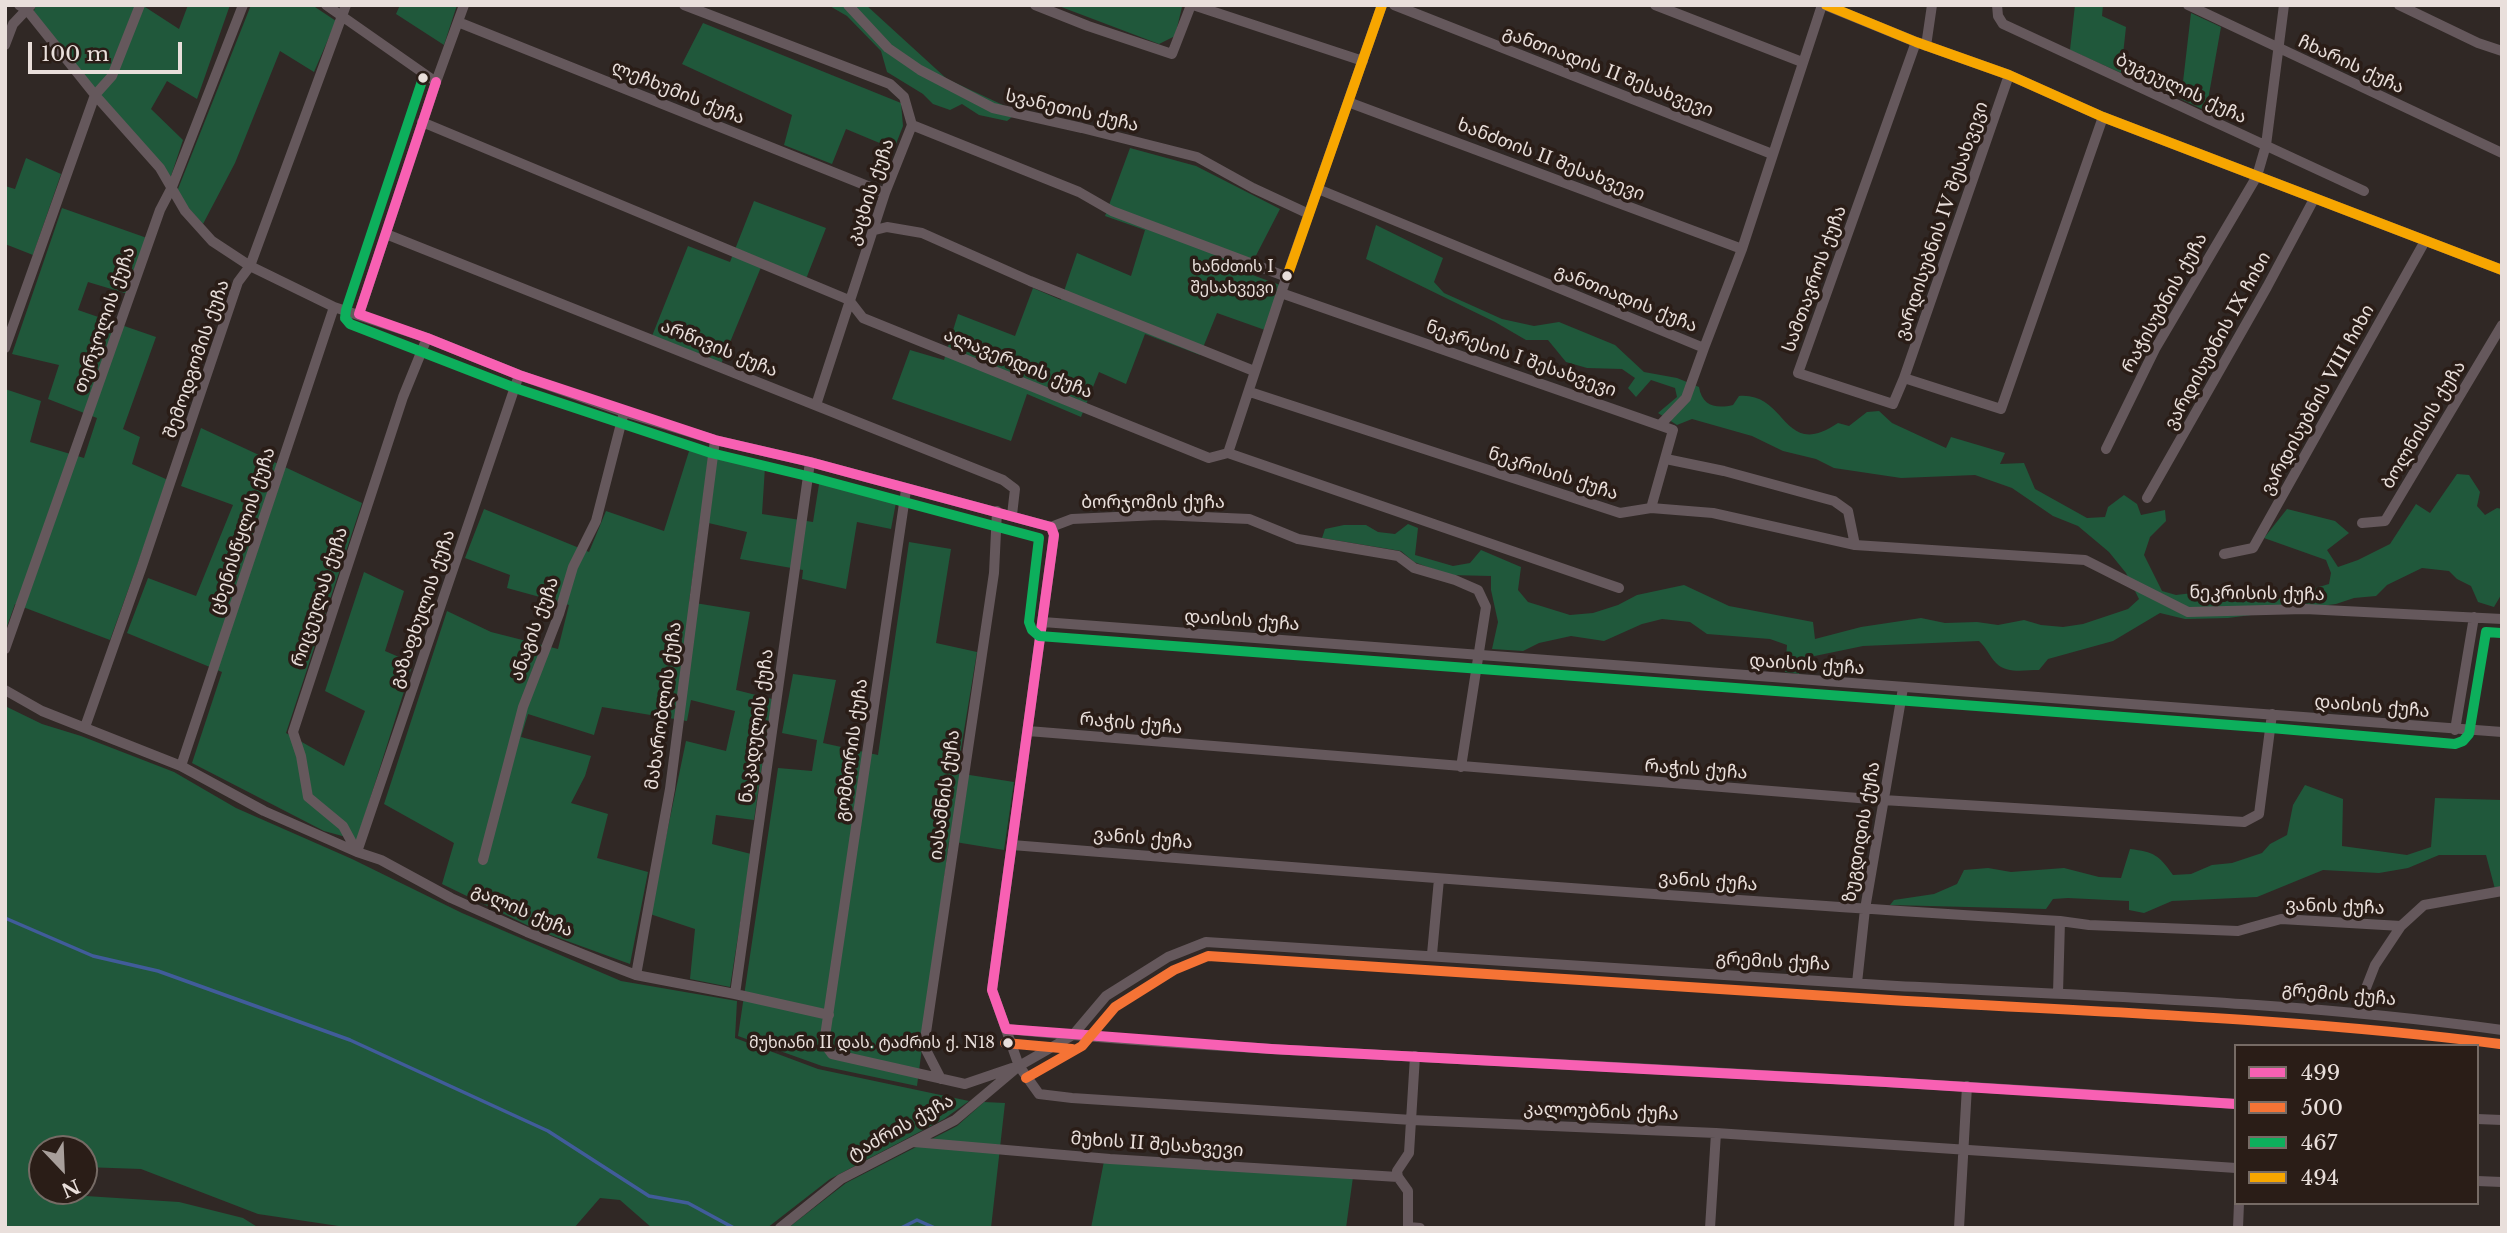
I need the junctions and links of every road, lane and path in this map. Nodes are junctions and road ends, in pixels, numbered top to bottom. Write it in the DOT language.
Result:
graph roads {
  1 [pos="139,5"];
  2 [pos="243,5"];
  3 [pos="326,5"];
  4 [pos="346,5"];
  5 [pos="464,5"];
  6 [pos="684,5"];
  7 [pos="848,5"];
  8 [pos="1035,5"];
  9 [pos="1192,5"];
  10 [pos="1382,5"];
  11 [pos="1394,5"];
  12 [pos="1655,5"];
  13 [pos="1824,5"];
  14 [pos="1932,5"];
  15 [pos="1997,5"];
  16 [pos="2188,5"];
  17 [pos="2284,5"];
  18 [pos="2399,5"];
  19 [pos="26,7"];
  20 [pos="342,17"];
  21 [pos="458,22"];
  22 [pos="1921,44"];
  23 [pos="5,45"];
  24 [pos="2277,48"];
  25 [pos="2502,51"];
  26 [pos="1363,61"];
  27 [pos="1802,62"];
  28 [pos="2009,75"];
  29 [pos="436,82"];
  30 [pos="95,95"];
  31 [pos="1348,102"];
  32 [pos="2103,117"];
  33 [pos="422,122"];
  34 [pos="912,125"];
  35 [pos="2266,145"];
  36 [pos="1772,153"];
  37 [pos="2502,153"];
  38 [pos="2257,176"];
  39 [pos="172,187"];
  40 [pos="1318,189"];
  41 [pos="2364,191"];
  42 [pos="886,193"];
  43 [pos="2314,199"];
  44 [pos="1309,214"];
  45 [pos="875,230"];
  46 [pos="386,234"];
  47 [pos="2425,241"];
  48 [pos="1742,249"];
  49 [pos="250,266"];
  50 [pos="2502,270"];
  51 [pos="1287,277"];
  52 [pos="1281,293"];
  53 [pos="849,300"];
  54 [pos="334,307"];
  55 [pos="359,314"];
  56 [pos="2502,326"];
  57 [pos="427,338"];
  58 [pos="5,348"];
  59 [pos="1704,348"];
  60 [pos="1254,371"];
  61 [pos="519,375"];
  62 [pos="1904,378"];
  63 [pos="1250,392"];
  64 [pos="816,405"];
  65 [pos="624,412"];
  66 [pos="1661,424"];
  67 [pos="715,440"];
  68 [pos="2106,449"];
  69 [pos="1228,453"];
  70 [pos="1665,459"];
  71 [pos="810,462"];
  72 [pos="906,490"];
  73 [pos="2147,498"];
  74 [pos="1651,508"];
  75 [pos="997,511"];
  76 [pos="1012,515"];
  77 [pos="2362,523"];
  78 [pos="1051,527"];
  79 [pos="1855,545"];
  80 [pos="2224,554"];
  81 [pos="1619,588"];
  82 [pos="2474,617"];
  83 [pos="2502,619"];
  84 [pos="1043,622"];
  85 [pos="5,649"];
  86 [pos="1479,655"];
  87 [pos="1903,688"];
  88 [pos="5,690"];
  89 [pos="2272,714"];
  90 [pos="85,727"];
  91 [pos="2455,730"];
  92 [pos="1028,731"];
  93 [pos="2502,732"];
  94 [pos="181,766"];
  95 [pos="1461,767"];
  96 [pos="1883,800"];
  97 [pos="1012,845"];
  98 [pos="357,852"];
  99 [pos="483,860"];
  100 [pos="1439,879"];
  101 [pos="2502,891"];
  102 [pos="1865,909"];
  103 [pos="2060,921"];
  104 [pos="2401,926"];
  105 [pos="1432,954"];
  106 [pos="636,975"];
  107 [pos="1857,983"];
  108 [pos="735,993"];
  109 [pos="2058,993"];
  110 [pos="2367,1013"];
  111 [pos="829,1015"];
  112 [pos="1006,1029"];
  113 [pos="2502,1030"];
  114 [pos="1073,1035"];
  115 [pos="1415,1056"];
  116 [pos="1019,1066"];
  117 [pos="941,1079"];
  118 [pos="1967,1086"];
  119 [pos="2234,1104"];
  120 [pos="2479,1119"];
  121 [pos="1412,1120"];
  122 [pos="2502,1120"];
  123 [pos="1716,1133"];
  124 [pos="915,1142"];
  125 [pos="1963,1149"];
  126 [pos="2234,1168"];
  127 [pos="1398,1177"];
  128 [pos="2479,1181"];
  129 [pos="2502,1182"];
  130 [pos="2239,1205"];
  131 [pos="780,1228"];
  132 [pos="1420,1228"];
  133 [pos="1710,1228"];
  134 [pos="1959,1228"];
  135 [pos="2238,1228"];
  1 -- 30 [label="street"];
  2 -- 39 [label="street, თერჯოლის ქუჩა"];
  3 -- 20 [label="street"];
  4 -- 20 [label="street, შემოდგომის ქუჩა"];
  5 -- 21 [label="street"];
  6 -- 34 [label="street, კაცხის ქუჩა"];
  7 -- 44 [label="street, სვანეთის ქუჩა"];
  8 -- 9 [label="street"];
  9 -- 26 [label="street"];
  10 -- 26 [label="street"];
  11 -- 36 [label="street, განთიადის II შესახვევი"];
  12 -- 27 [label="street"];
  13 -- 22 [label="street"];
  13 -- 27 [label="street, განთიადის ქუჩა"];
  14 -- 22 [label="street"];
  15 -- 35 [label="street, ბუგეულის ქუჩა"];
  16 -- 24 [label="street, ჩხარის ქუჩა"];
  17 -- 24 [label="street, რაჭისუბნის ქუჩა"];
  18 -- 25 [label="street"];
  19 -- 23 [label="street"];
  19 -- 30 [label="street"];
  20 -- 29 [label="street"];
  20 -- 49 [label="street, შემოდგომის ქუჩა"];
  21 -- 29 [label="street"];
  21 -- 42 [label="street, ლეჩხუმის ქუჩა"];
  22 -- 28 [label="street"];
  22 -- 62 [label="street, სამთავროს ქუჩა"];
  24 -- 35 [label="street, რაჭისუბნის ქუჩა"];
  24 -- 37 [label="street, ჩხარის ქუჩა"];
  26 -- 31 [label="street"];
  27 -- 36 [label="street, განთიადის ქუჩა"];
  28 -- 32 [label="street"];
  28 -- 62 [label="street, ვარდისუბნის IV შესახვევი"];
  29 -- 33 [label="street"];
  30 -- 39 [label="street"];
  30 -- 58 [label="street"];
  31 -- 40 [label="street"];
  31 -- 48 [label="street, ხანძთის II შესახვევი"];
  32 -- 38 [label="street"];
  32 -- 62 [label="street"];
  33 -- 46 [label="street"];
  33 -- 53 [label="street, ალავერდის ქუჩა"];
  34 -- 42 [label="street, კაცხის ქუჩა"];
  34 -- 51 [label="street"];
  35 -- 38 [label="street, რაჭისუბნის ქუჩა"];
  35 -- 41 [label="street, ბუგეულის ქუჩა"];
  36 -- 48 [label="street, განთიადის ქუჩა"];
  38 -- 43 [label="street"];
  38 -- 68 [label="street, რაჭისუბნის ქუჩა"];
  39 -- 49 [label="street"];
  39 -- 85 [label="street, თერჯოლის ქუჩა"];
  40 -- 44 [label="street"];
  40 -- 59 [label="street, განთიადის ქუჩა"];
  42 -- 45 [label="street, კაცხის ქუჩა"];
  43 -- 47 [label="street"];
  43 -- 73 [label="street, ვარდისუბნის IX ჩიხი"];
  44 -- 51 [label="street"];
  45 -- 53 [label="street, კაცხის ქუჩა"];
  45 -- 60 [label="street"];
  46 -- 55 [label="street"];
  46 -- 64 [label="street, არწივის ქუჩა"];
  47 -- 50 [label="street"];
  47 -- 80 [label="street, ვარდისუბნის VIII ჩიხი"];
  48 -- 59 [label="street, განთიადის ქუჩა"];
  49 -- 54 [label="street"];
  49 -- 90 [label="street, შემოდგომის ქუჩა"];
  51 -- 52 [label="street"];
  52 -- 60 [label="street"];
  52 -- 66 [label="street, ნეკრესის I შესახვევი"];
  53 -- 64 [label="street, კაცხის ქუჩა"];
  53 -- 69 [label="street, ალავერდის ქუჩა"];
  54 -- 55 [label="street"];
  54 -- 94 [label="street, ცხენისწყლის ქუჩა"];
  55 -- 57 [label="street"];
  56 -- 77 [label="street, ბოლნისის ქუჩა"];
  57 -- 61 [label="street"];
  57 -- 98 [label="street, რიცეულას ქუჩა"];
  59 -- 66 [label="street"];
  60 -- 63 [label="street"];
  61 -- 65 [label="street"];
  61 -- 98 [label="street, გაზაფხულის ქუჩა"];
  63 -- 69 [label="street"];
  63 -- 74 [label="street, ნეკრისის ქუჩა"];
  64 -- 76 [label="street, არწივის ქუჩა"];
  65 -- 67 [label="street"];
  65 -- 99 [label="street, ანაგის ქუჩა"];
  66 -- 70 [label="street"];
  67 -- 71 [label="street"];
  67 -- 106 [label="street, მახარობლის ქუჩა"];
  69 -- 81 [label="street, ალავერდის ქუჩა"];
  70 -- 74 [label="street"];
  70 -- 79 [label="street"];
  71 -- 72 [label="street"];
  71 -- 108 [label="street, ნაკადულის ქუჩა"];
  72 -- 75 [label="street"];
  72 -- 111 [label="street, გომბორის ქუჩა"];
  74 -- 79 [label="street, ნეკრისის ქუჩა"];
  75 -- 76 [label="street"];
  75 -- 117 [label="street, იასამნის ქუჩა"];
  76 -- 78 [label="street"];
  78 -- 84 [label="street"];
  78 -- 86 [label="street, ბორჯომის ქუჩა"];
  79 -- 82 [label="street, ნეკრისის ქუჩა"];
  82 -- 83 [label="street, ნეკრისის ქუჩა"];
  82 -- 91 [label="street"];
  84 -- 86 [label="street, დაისის ქუჩა"];
  84 -- 92 [label="street"];
  86 -- 87 [label="street, დაისის ქუჩა"];
  86 -- 95 [label="street, ბორჯომის ქუჩა"];
  87 -- 89 [label="street, დაისის ქუჩა"];
  87 -- 96 [label="street, ზუგდიდის ქუჩა"];
  88 -- 90 [label="street, გალის ქუჩა"];
  89 -- 91 [label="street, დაისის ქუჩა"];
  89 -- 96 [label="street, რაჭის ქუჩა"];
  90 -- 94 [label="street, გალის ქუჩა"];
  91 -- 93 [label="street, დაისის ქუჩა"];
  92 -- 95 [label="street, რაჭის ქუჩა"];
  92 -- 97 [label="street"];
  94 -- 98 [label="street, გალის ქუჩა"];
  95 -- 96 [label="street, რაჭის ქუჩა"];
  96 -- 102 [label="street, ზუგდიდის ქუჩა"];
  97 -- 100 [label="street, ვანის ქუჩა"];
  97 -- 112 [label="street"];
  98 -- 106 [label="street, გალის ქუჩა"];
  100 -- 102 [label="street, ვანის ქუჩა"];
  100 -- 105 [label="street"];
  101 -- 104 [label="street"];
  102 -- 103 [label="street, ვანის ქუჩა"];
  102 -- 107 [label="street, ზუგდიდის ქუჩა"];
  103 -- 104 [label="street, ვანის ქუჩა"];
  103 -- 109 [label="street"];
  104 -- 110 [label="street"];
  105 -- 107 [label="street, გრემის ქუჩა"];
  105 -- 114 [label="street, გრემის ქუჩა"];
  106 -- 108 [label="street, გალის ქუჩა"];
  107 -- 109 [label="street, გრემის ქუჩა"];
  108 -- 111 [label="street, გალის ქუჩა"];
  109 -- 110 [label="street, გრემის ქუჩა"];
  110 -- 113 [label="street, გრემის ქუჩა"];
  111 -- 117 [label="street"];
  112 -- 114 [label="street"];
  112 -- 116 [label="street, კალოუბნის ქუჩა"];
  114 -- 115 [label="street"];
  114 -- 116 [label="street, ტაძრის ქუჩა"];
  115 -- 118 [label="street"];
  115 -- 121 [label="street"];
  116 -- 117 [label="street"];
  116 -- 121 [label="street, კალოუბნის ქუჩა"];
  116 -- 124 [label="street, ტაძრის ქუჩა"];
  118 -- 119 [label="street"];
  118 -- 125 [label="street"];
  120 -- 122 [label="street"];
  121 -- 123 [label="street, კალოუბნის ქუჩა"];
  121 -- 127 [label="street"];
  123 -- 125 [label="street, კალოუბნის ქუჩა"];
  123 -- 133 [label="street"];
  124 -- 127 [label="street, მუხის II შესახვევი"];
  124 -- 131 [label="street, ტაძრის ქუჩა"];
  125 -- 126 [label="street, კალოუბნის ქუჩა"];
  125 -- 134 [label="street"];
  127 -- 132 [label="street"];
  128 -- 129 [label="street"];
  130 -- 135 [label="street"];
}
